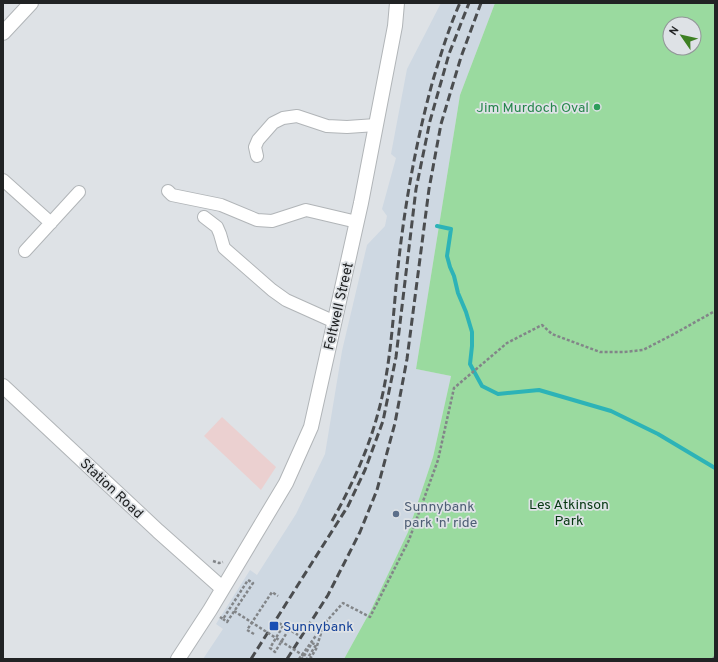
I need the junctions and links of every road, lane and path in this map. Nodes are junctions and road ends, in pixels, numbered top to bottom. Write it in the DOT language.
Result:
graph roads {
  1 [pos="31,3"];
  2 [pos="396,3"];
  3 [pos="3,32"];
  4 [pos="376,125"];
  5 [pos="258,156"];
  6 [pos="3,180"];
  7 [pos="168,191"];
  8 [pos="79,192"];
  9 [pos="204,217"];
  10 [pos="357,222"];
  11 [pos="51,223"];
  12 [pos="25,251"];
  13 [pos="715,311"];
  14 [pos="335,322"];
  15 [pos="3,387"];
  16 [pos="208,557"];
  17 [pos="226,557"];
  18 [pos="222,588"];
  19 [pos="278,596"];
  20 [pos="230,609"];
  21 [pos="234,611"];
  22 [pos="223,619"];
  23 [pos="252,623"];
  24 [pos="279,623"];
  25 [pos="324,624"];
  26 [pos="283,626"];
  27 [pos="289,629"];
  28 [pos="254,634"];
  29 [pos="298,635"];
  30 [pos="276,638"];
  31 [pos="304,656"];
  32 [pos="715,657"];
  33 [pos="178,659"];
  34 [pos="300,659"];
  35 [pos="308,659"];
  36 [pos="713,659"];
  1 -- 3 [label="street"];
  2 -- 4 [label="street, Feltwell Street"];
  4 -- 5 [label="street"];
  4 -- 10 [label="street, Feltwell Street"];
  6 -- 11 [label="street"];
  7 -- 10 [label="street"];
  8 -- 11 [label="street"];
  9 -- 14 [label="street"];
  10 -- 14 [label="street, Feltwell Street"];
  11 -- 12 [label="street"];
  13 -- 25 [label="path"];
  14 -- 18 [label="street, Feltwell Street"];
  15 -- 18 [label="street, Station Road"];
  16 -- 17 [label="path"];
  18 -- 33 [label="street, Feltwell Street"];
  19 -- 23 [label="path"];
  20 -- 21 [label="path"];
  21 -- 22 [label="path"];
  21 -- 23 [label="path, bridge"];
  23 -- 28 [label="path"];
  23 -- 30 [label="path, bridge"];
  24 -- 26 [label="path"];
  25 -- 34 [label="path"];
  25 -- 35 [label="path"];
  26 -- 27 [label="path"];
  26 -- 30 [label="path"];
  27 -- 29 [label="path"];
  27 -- 30 [label="path"];
  30 -- 31 [label="path, bridge"];
  31 -- 34 [label="path, bridge"];
  31 -- 35 [label="path"];
  32 -- 36 [label="path"];
}
